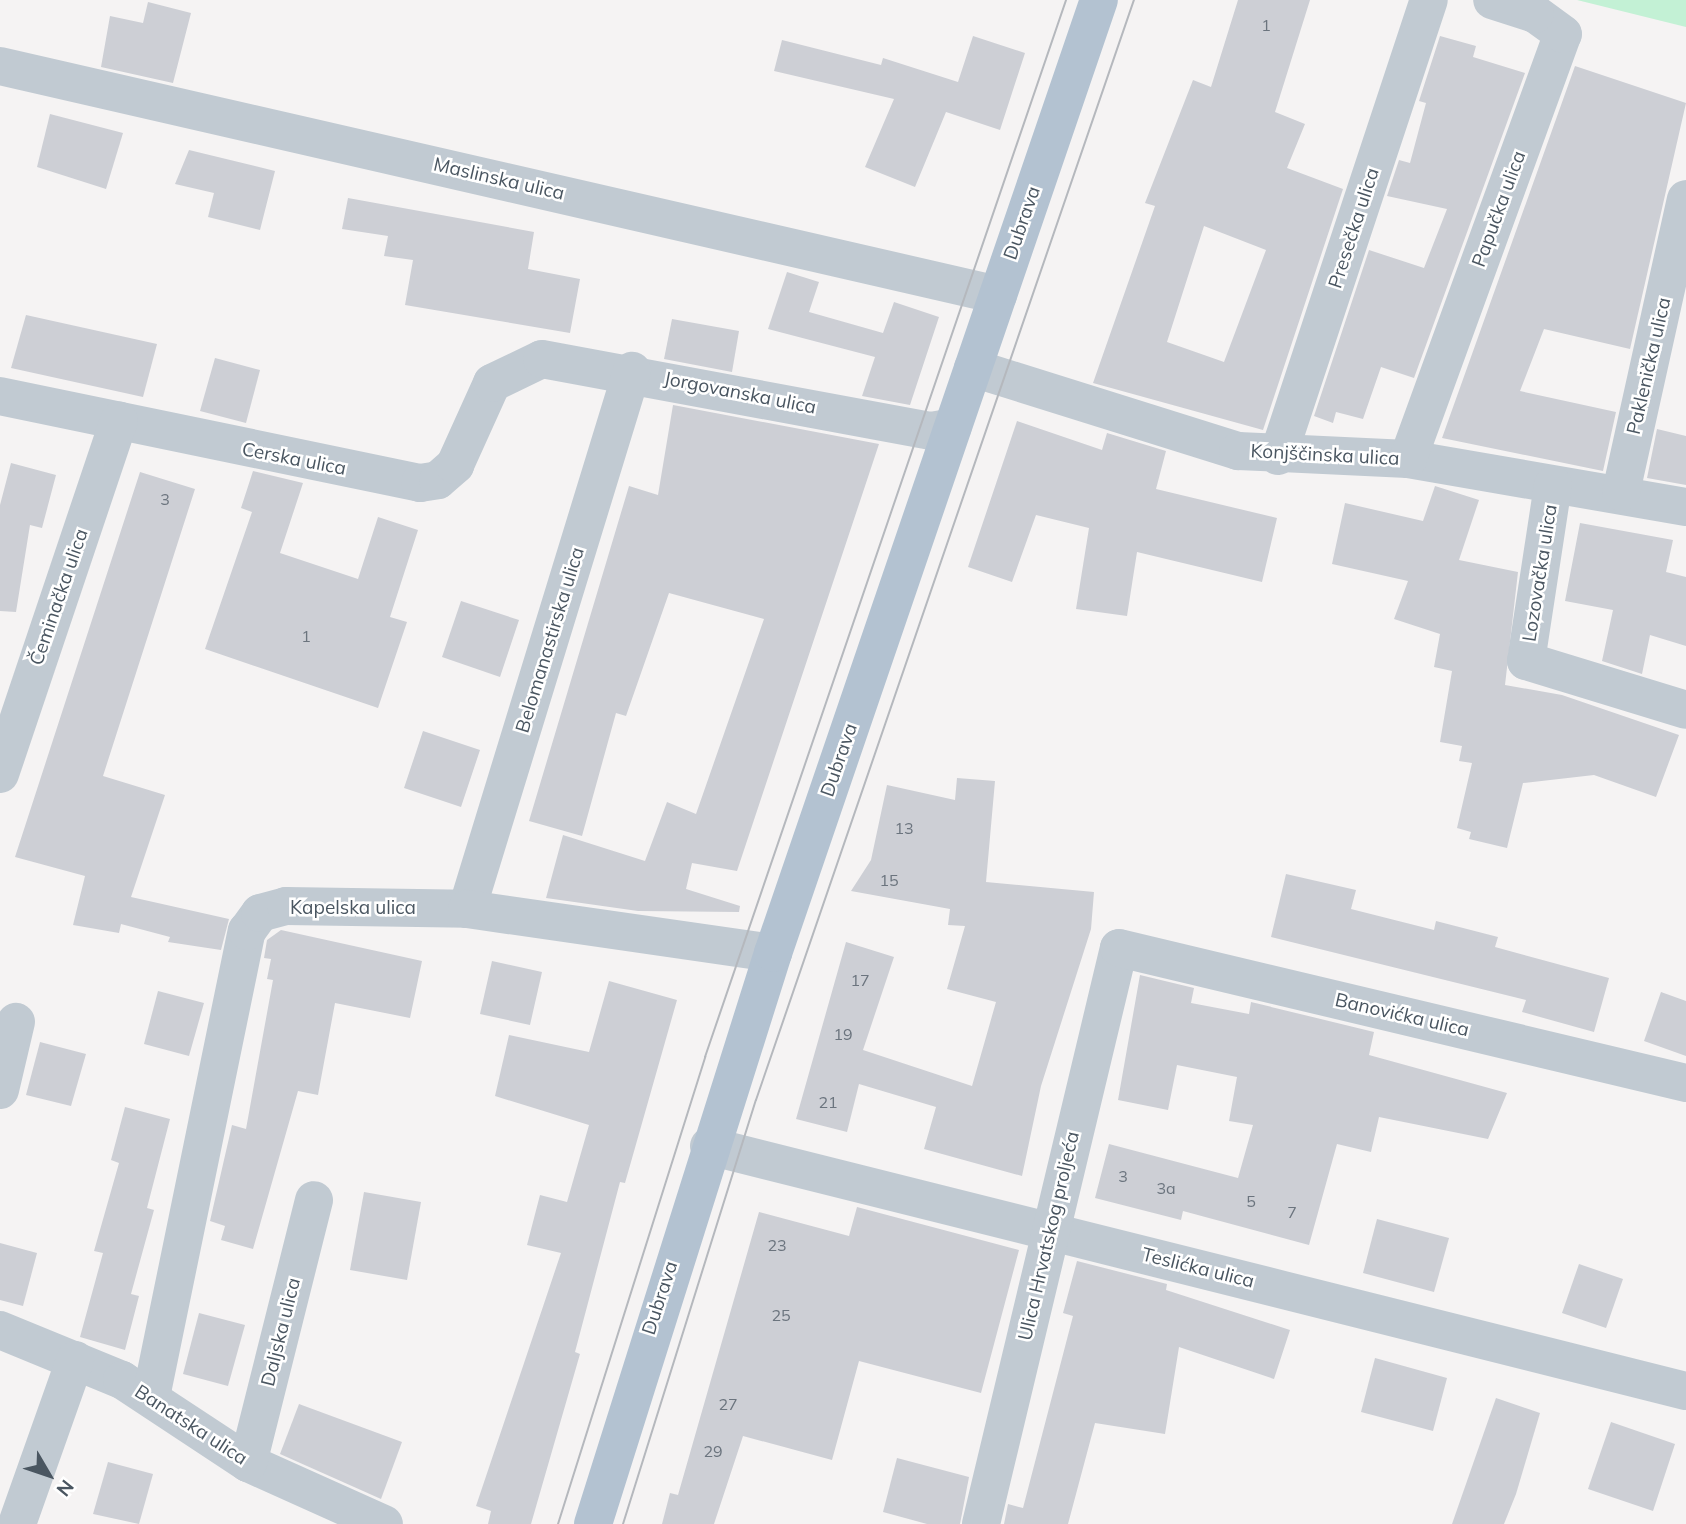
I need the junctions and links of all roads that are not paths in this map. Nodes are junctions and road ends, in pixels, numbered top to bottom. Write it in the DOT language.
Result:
graph roads {
  1 [pos="1099,0"];
  2 [pos="1429,0"];
  3 [pos="1493,0"];
  4 [pos="0,66"];
  5 [pos="1686,199"];
  6 [pos="998,295"];
  7 [pos="526,363"];
  8 [pos="973,368"];
  9 [pos="632,371"];
  10 [pos="0,396"];
  11 [pos="119,419"];
  12 [pos="953,427"];
  13 [pos="1278,456"];
  14 [pos="1408,459"];
  15 [pos="1553,485"];
  16 [pos="1620,492"];
  17 [pos="1686,507"];
  18 [pos="1686,710"];
  19 [pos="0,774"];
  20 [pos="467,909"];
  21 [pos="1119,948"];
  22 [pos="772,953"];
  23 [pos="16,1022"];
  24 [pos="1686,1083"];
  25 [pos="0,1090"];
  26 [pos="709,1146"];
  27 [pos="314,1200"];
  28 [pos="1050,1231"];
  29 [pos="0,1330"];
  30 [pos="75,1360"];
  31 [pos="1686,1391"];
  32 [pos="150,1397"];
  33 [pos="247,1464"];
  34 [pos="17,1524"];
  35 [pos="384,1524"];
  36 [pos="593,1524"];
  37 [pos="981,1524"];
  1 -- 6 [label="main road, Dubrava"];
  2 -- 13 [label="street, Presečka ulica"];
  3 -- 14 [label="street, Papučka ulica"];
  4 -- 6 [label="street, Maslinska ulica"];
  5 -- 16 [label="street, Paklenička ulica"];
  6 -- 8 [label="main road, Dubrava"];
  7 -- 9 [label="street, Jorgovanska ulica"];
  7 -- 11 [label="street, Cerska ulica"];
  8 -- 12 [label="main road, Dubrava"];
  8 -- 13 [label="street, Konjščinska ulica"];
  9 -- 12 [label="street, Jorgovanska ulica"];
  9 -- 20 [label="street, Belomanastirska ulica"];
  10 -- 11 [label="street, Cerska ulica"];
  11 -- 19 [label="street, Čeminačka ulica"];
  12 -- 22 [label="main road, Dubrava"];
  13 -- 14 [label="street, Konjščinska ulica"];
  14 -- 15 [label="street, Konjščinska ulica"];
  15 -- 16 [label="street, Konjščinska ulica"];
  15 -- 18 [label="street, Lozovačka ulica"];
  16 -- 17 [label="street, Konjščinska ulica"];
  20 -- 22 [label="street, Kapelska ulica"];
  20 -- 32 [label="street, Kapelska ulica"];
  21 -- 24 [label="street, Banovićka ulica"];
  21 -- 28 [label="street, Ulica Hrvatskog proljeća"];
  22 -- 26 [label="main road, Dubrava"];
  23 -- 25 [label="street"];
  26 -- 28 [label="street, Teslićka ulica"];
  26 -- 36 [label="main road, Dubrava"];
  27 -- 33 [label="street, Daljska ulica"];
  28 -- 31 [label="street, Teslićka ulica"];
  28 -- 37 [label="street, Ulica Hrvatskog proljeća"];
  29 -- 30 [label="street, Banatska ulica"];
  30 -- 32 [label="street, Banatska ulica"];
  30 -- 34 [label="street"];
  32 -- 33 [label="street, Banatska ulica"];
  33 -- 35 [label="street, Banatska ulica"];
}
